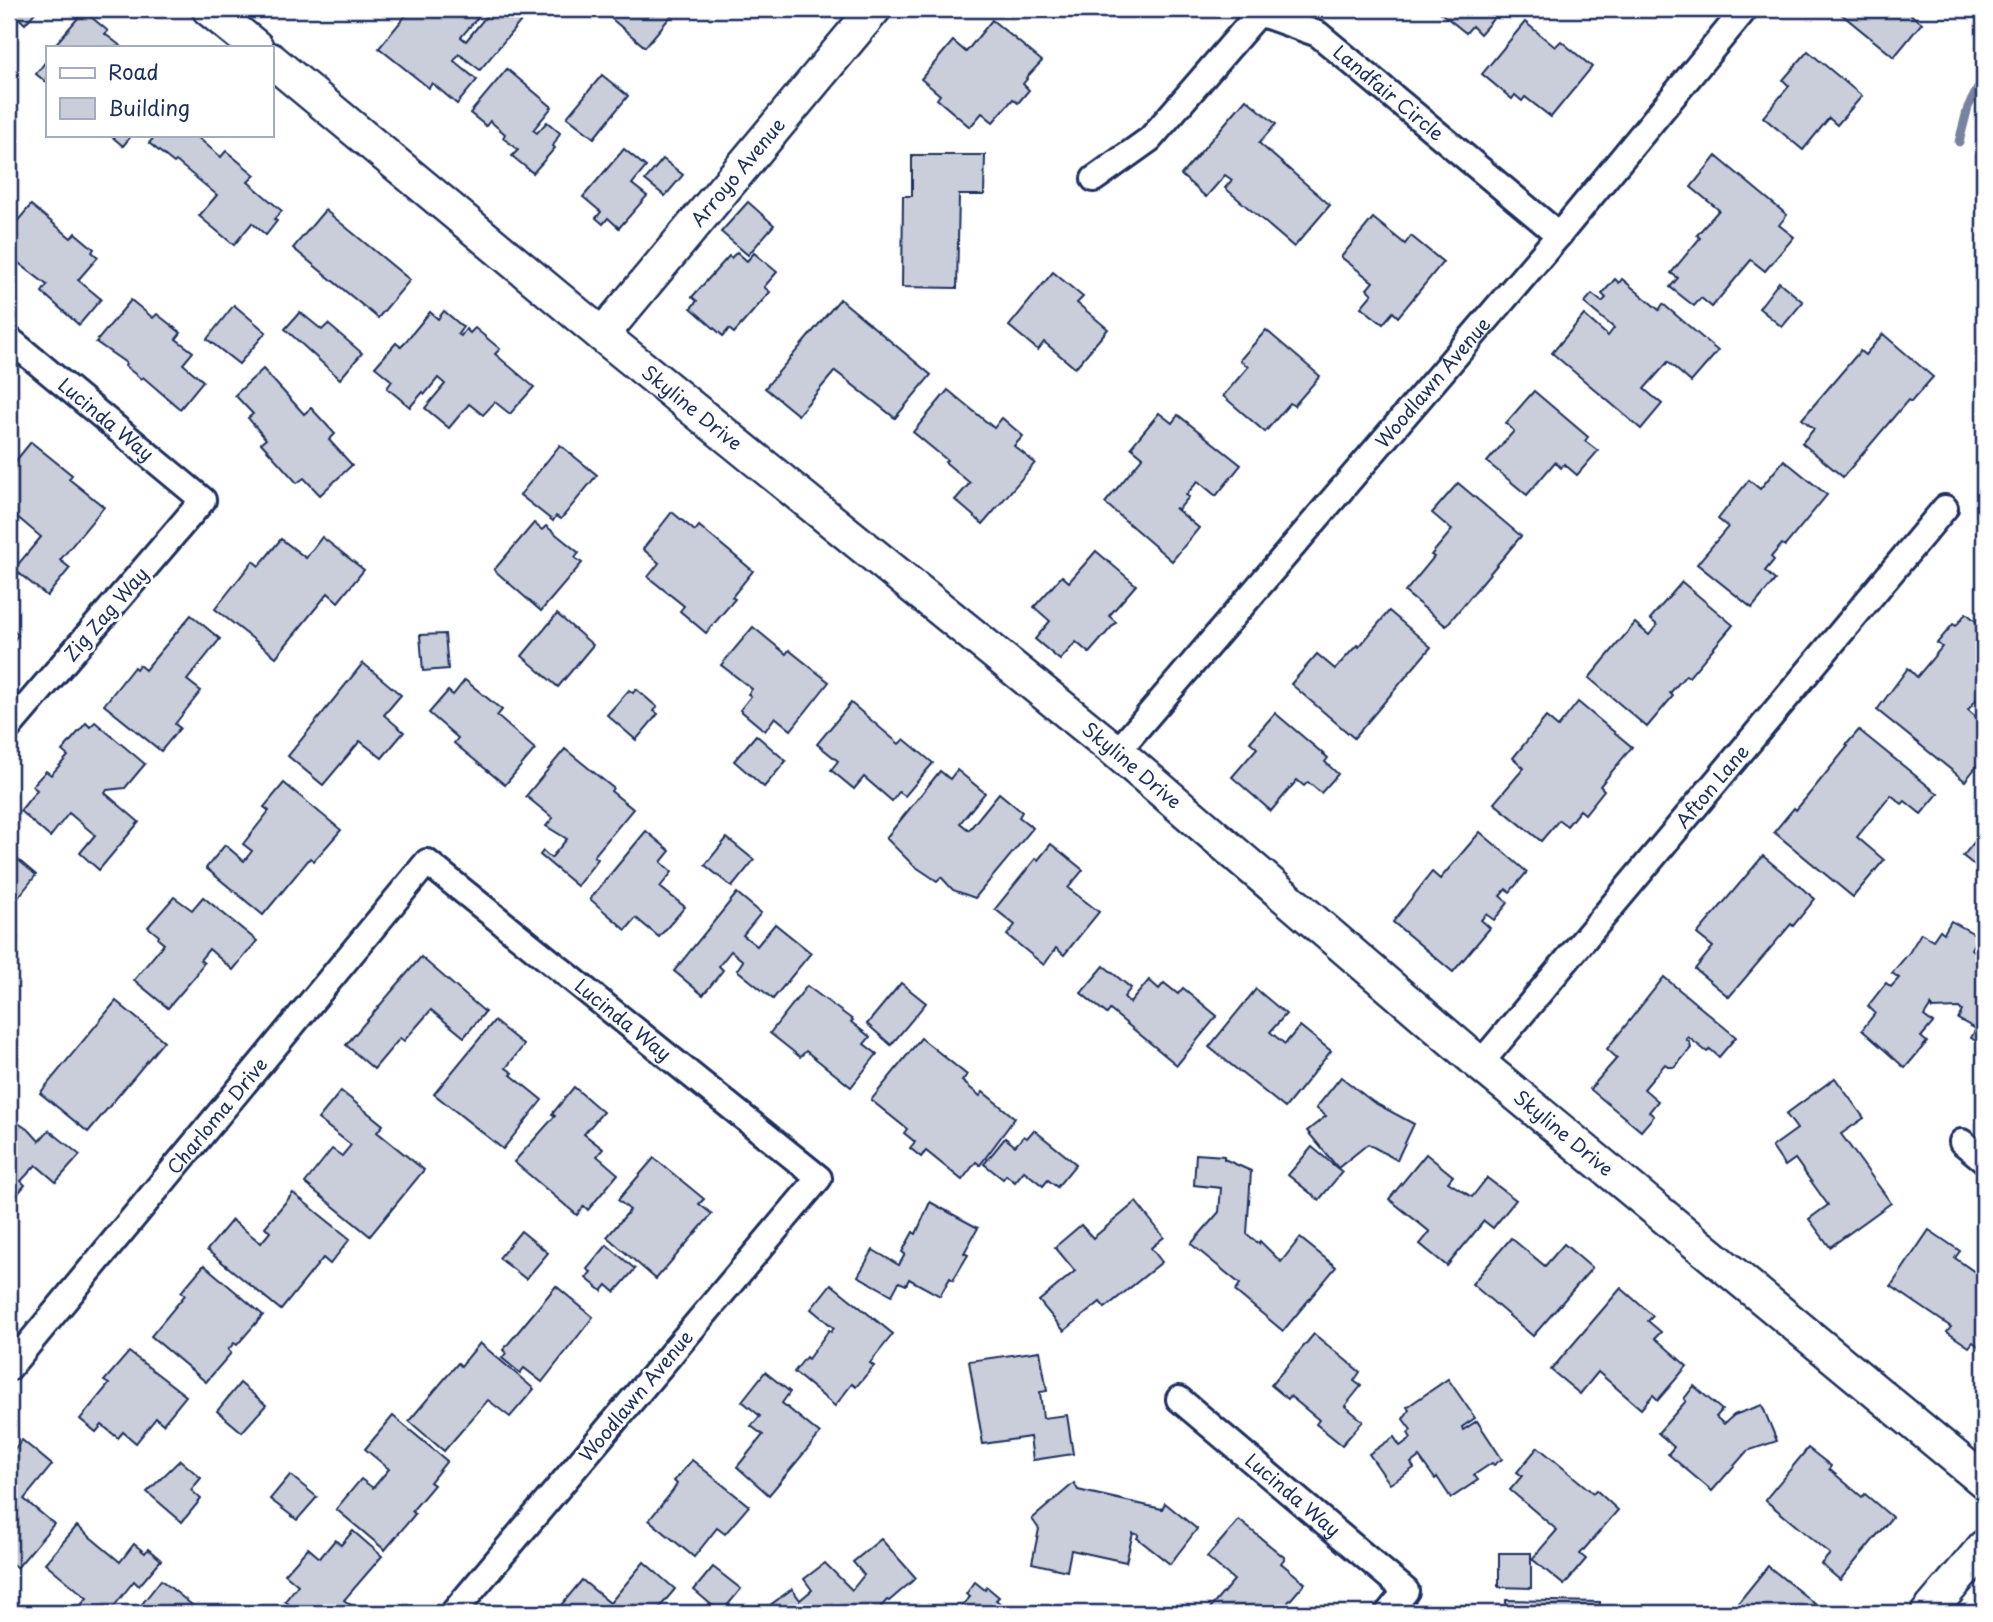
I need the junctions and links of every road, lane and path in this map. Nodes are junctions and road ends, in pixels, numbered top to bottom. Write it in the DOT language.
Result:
graph roads {
  1 [pos="209,9"];
  2 [pos="874,9"];
  3 [pos="1745,9"];
  4 [pos="255,46"];
  5 [pos="273,62"];
  6 [pos="1094,179"];
  7 [pos="1559,234"];
  8 [pos="602,335"];
  9 [pos="9,339"];
  10 [pos="203,500"];
  11 [pos="1945,508"];
  12 [pos="9,727"];
  13 [pos="1117,752"];
  14 [pos="427,862"];
  15 [pos="1480,1064"];
  16 [pos="1962,1142"];
  17 [pos="1984,1160"];
  18 [pos="819,1178"];
  19 [pos="9,1368"];
  20 [pos="1179,1399"];
  21 [pos="1984,1481"];
  22 [pos="1984,1547"];
  23 [pos="453,1613"];
  24 [pos="1388,1613"];
  25 [pos="1928,1613"];
  1 -- 4 [label="street"];
  2 -- 8 [label="street, Arroyo Avenue"];
  3 -- 7 [label="street, Woodlawn Avenue"];
  5 -- 8 [label="street, Skyline Drive"];
  6 -- 7 [label="street, Landfair Circle"];
  7 -- 13 [label="street, Woodlawn Avenue"];
  8 -- 13 [label="street, Skyline Drive"];
  9 -- 10 [label="street, Lucinda Way"];
  10 -- 12 [label="street, Zig Zag Way"];
  11 -- 15 [label="street, Afton Lane"];
  13 -- 15 [label="street, Skyline Drive"];
  14 -- 18 [label="street, Lucinda Way"];
  14 -- 19 [label="street, Charloma Drive"];
  15 -- 21 [label="street, Skyline Drive"];
  16 -- 17 [label="street"];
  18 -- 23 [label="street, Woodlawn Avenue"];
  20 -- 24 [label="street, Lucinda Way"];
  22 -- 25 [label="street"];
}
